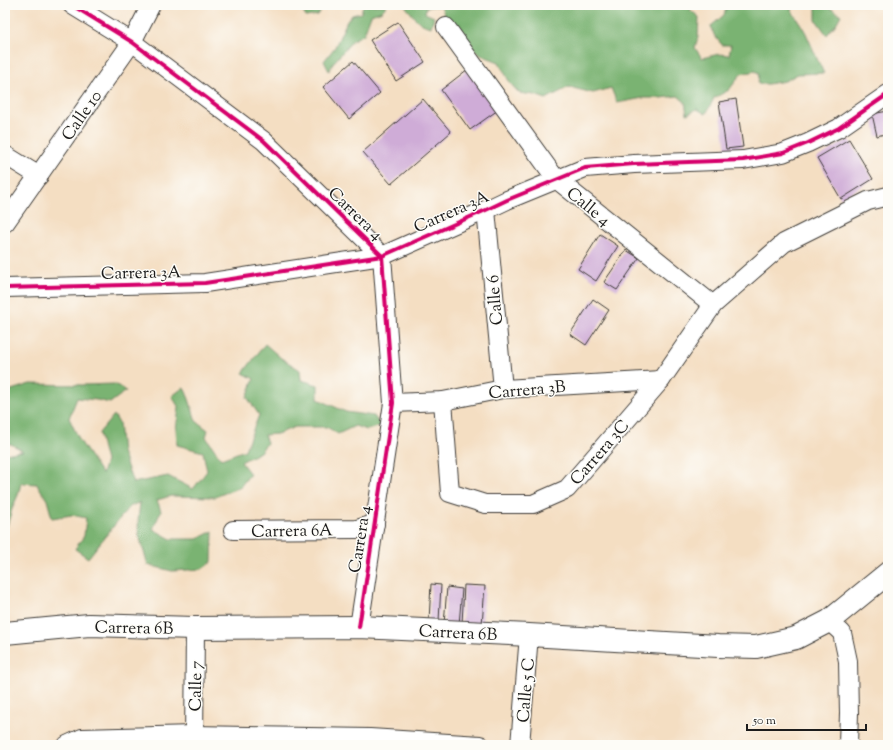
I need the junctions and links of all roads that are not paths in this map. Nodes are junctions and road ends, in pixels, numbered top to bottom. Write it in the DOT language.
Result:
graph roads {
  1 [pos="72,5"];
  2 [pos="151,5"];
  3 [pos="446,27"];
  4 [pos="132,42"];
  5 [pos="888,94"];
  6 [pos="5,155"];
  7 [pos="39,176"];
  8 [pos="556,179"];
  9 [pos="888,196"];
  10 [pos="486,210"];
  11 [pos="5,223"];
  12 [pos="382,256"];
  13 [pos="5,288"];
  14 [pos="713,305"];
  15 [pos="661,380"];
  16 [pos="503,389"];
  17 [pos="443,401"];
  18 [pos="393,403"];
  19 [pos="375,524"];
  20 [pos="232,530"];
  21 [pos="888,573"];
  22 [pos="830,621"];
  23 [pos="359,627"];
  24 [pos="195,628"];
  25 [pos="5,633"];
  26 [pos="529,635"];
  27 [pos="194,740"];
  28 [pos="370,741"];
  29 [pos="67,745"];
  30 [pos="480,745"];
  31 [pos="520,745"];
  32 [pos="848,745"];
  1 -- 4 [label="street, Carrera 4"];
  2 -- 4 [label="street, Calle 10"];
  3 -- 8 [label="street, Calle 4"];
  4 -- 7 [label="street, Calle 10"];
  4 -- 12 [label="street, Carrera 4"];
  5 -- 8 [label="street, Carrera 3A"];
  6 -- 7 [label="street"];
  7 -- 11 [label="street, Calle 10"];
  8 -- 10 [label="street, Carrera 3A"];
  8 -- 14 [label="street, Calle 4"];
  9 -- 14 [label="street"];
  10 -- 12 [label="street, Carrera 3A"];
  10 -- 16 [label="street, Calle 6"];
  12 -- 13 [label="street, Carrera 3A"];
  12 -- 18 [label="street, Carrera 4"];
  14 -- 15 [label="street"];
  15 -- 16 [label="street, Carrera 3B"];
  15 -- 17 [label="street, Carrera 3C"];
  16 -- 17 [label="street, Carrera 3B"];
  17 -- 18 [label="street, Carrera 3B"];
  18 -- 19 [label="street, Carrera 4"];
  19 -- 20 [label="street, Carrera 6A"];
  19 -- 23 [label="street, Carrera 4"];
  21 -- 22 [label="highway, Carrera 6B"];
  22 -- 26 [label="highway, Carrera 6B"];
  22 -- 32 [label="street"];
  23 -- 24 [label="highway, Carrera 6B"];
  23 -- 26 [label="highway, Carrera 6B"];
  24 -- 25 [label="highway, Carrera 6B"];
  24 -- 27 [label="street, Calle 7"];
  26 -- 31 [label="street, Calle 5 C"];
  27 -- 28 [label="street"];
  27 -- 29 [label="street"];
  28 -- 30 [label="street"];
}
